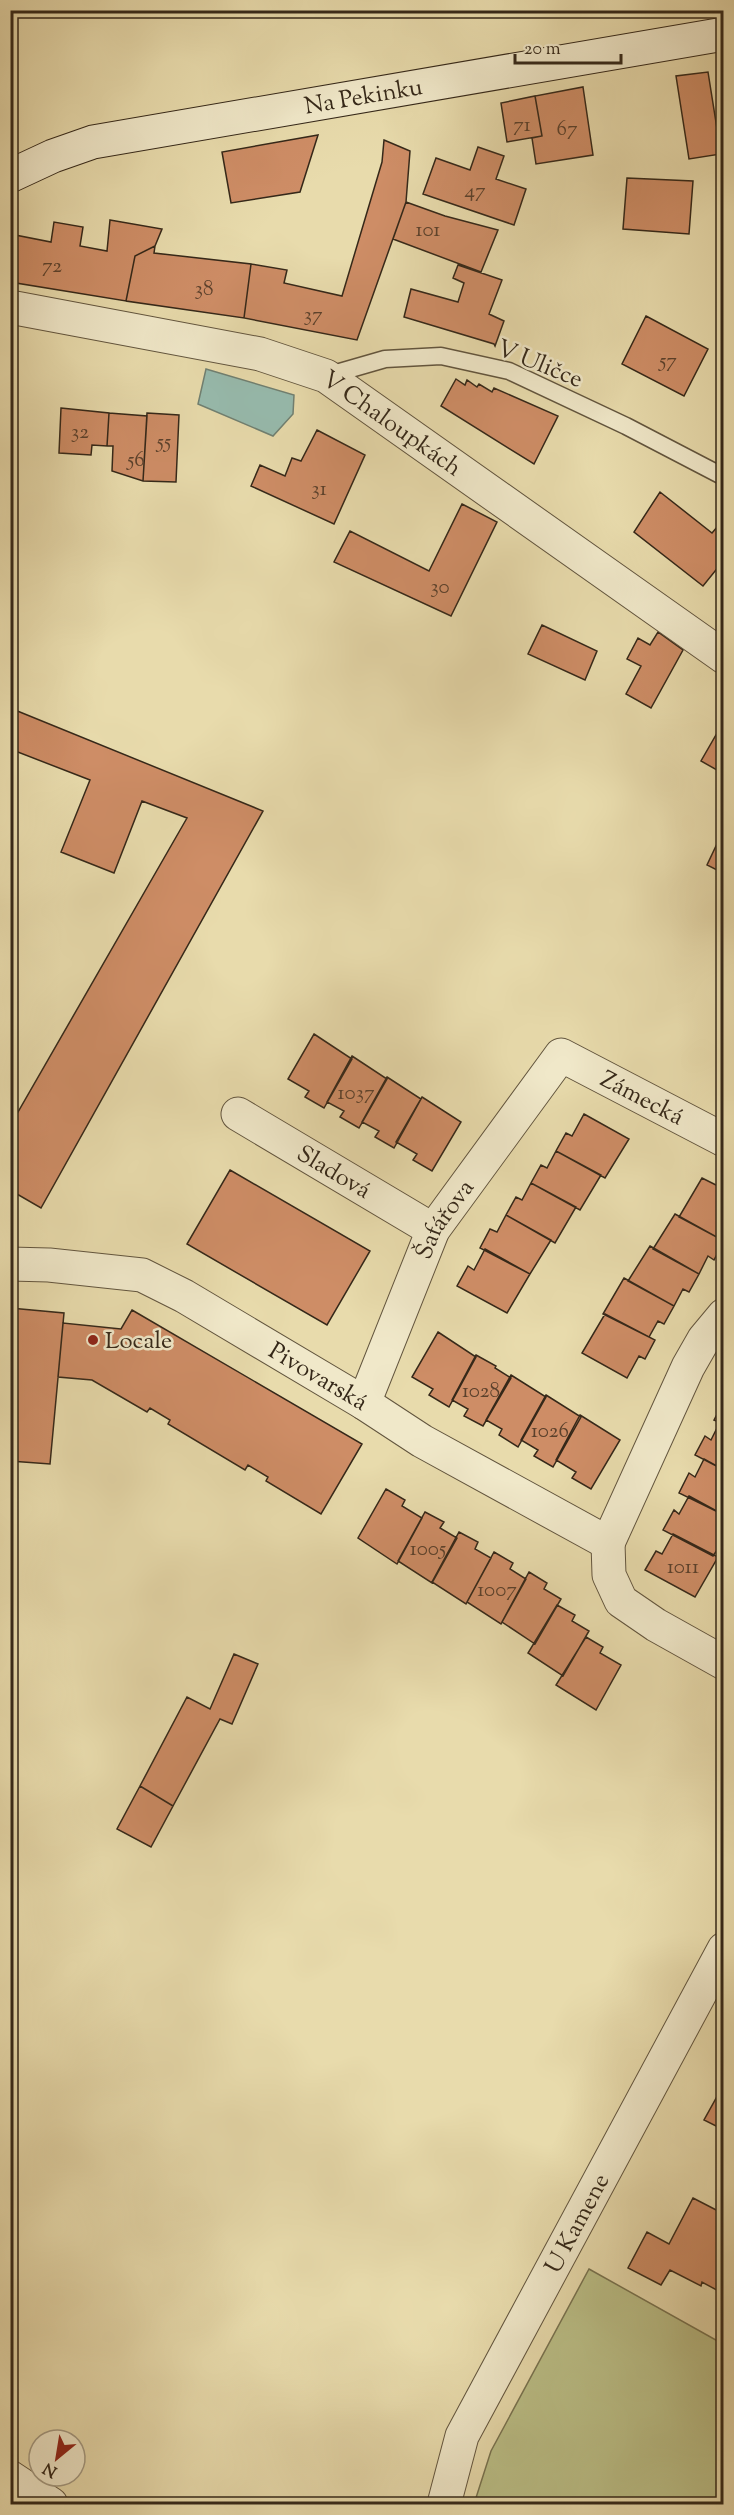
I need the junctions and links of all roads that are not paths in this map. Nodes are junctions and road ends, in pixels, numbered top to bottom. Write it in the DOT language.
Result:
graph roads {
  1 [pos="723,34"];
  2 [pos="10,177"];
  3 [pos="10,307"];
  4 [pos="326,376"];
  5 [pos="723,477"];
  6 [pos="723,657"];
  7 [pos="561,1055"];
  8 [pos="238,1114"];
  9 [pos="723,1140"];
  10 [pos="433,1230"];
  11 [pos="10,1264"];
  12 [pos="723,1315"];
  13 [pos="364,1403"];
  14 [pos="608,1543"];
  15 [pos="723,1663"];
  16 [pos="723,1949"];
  17 [pos="10,2476"];
  18 [pos="51,2505"];
  19 [pos="444,2505"];
  1 -- 2 [label="street, Na Pekinku"];
  3 -- 4 [label="street, V Chaloupkách"];
  4 -- 5 [label="lane, V Uličce"];
  4 -- 6 [label="street, V Chaloupkách"];
  7 -- 9 [label="street, Zámecká"];
  7 -- 10 [label="street, Šafářova"];
  8 -- 10 [label="street, Sladová"];
  10 -- 13 [label="street, Šafářova"];
  11 -- 13 [label="street, Pivovarská"];
  12 -- 14 [label="street"];
  13 -- 14 [label="street, Pivovarská"];
  14 -- 15 [label="street"];
  16 -- 19 [label="street, U Kamene"];
  17 -- 18 [label="street"];
}
